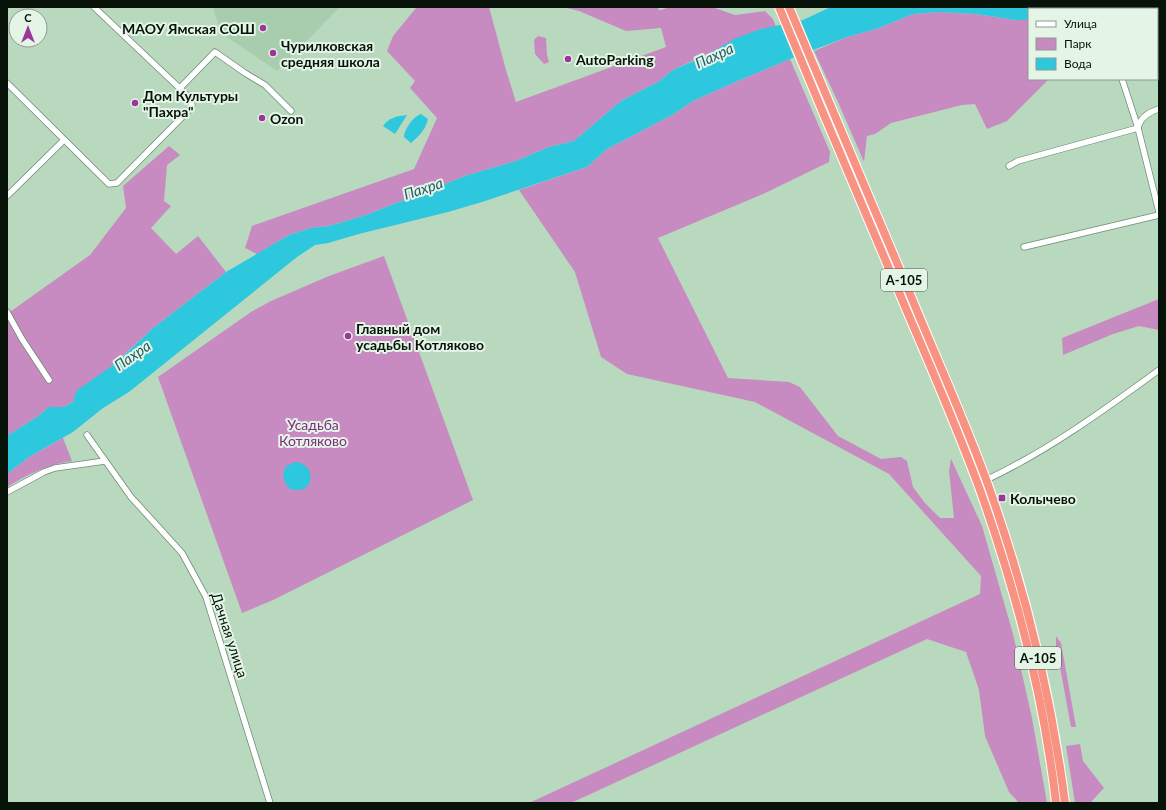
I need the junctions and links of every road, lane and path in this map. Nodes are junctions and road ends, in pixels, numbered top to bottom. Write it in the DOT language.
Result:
graph roads {
  1 [pos="94,7"];
  2 [pos="779,7"];
  3 [pos="789,7"];
  4 [pos="1122,80"];
  5 [pos="7,83"];
  6 [pos="180,88"];
  7 [pos="1159,109"];
  8 [pos="291,111"];
  9 [pos="1138,128"];
  10 [pos="64,140"];
  11 [pos="1009,166"];
  12 [pos="7,196"];
  13 [pos="1159,213"];
  14 [pos="1024,247"];
  15 [pos="7,312"];
  16 [pos="1159,370"];
  17 [pos="49,380"];
  18 [pos="87,435"];
  19 [pos="105,461"];
  20 [pos="986,480"];
  21 [pos="7,492"];
  22 [pos="270,803"];
  23 [pos="1056,803"];
  24 [pos="1065,803"];
  1 -- 6 [label="street"];
  2 -- 23 [label="highway, А-105"];
  3 -- 20 [label="highway, А-105"];
  4 -- 9 [label="street"];
  5 -- 10 [label="street"];
  6 -- 8 [label="street"];
  6 -- 10 [label="street"];
  7 -- 9 [label="street"];
  9 -- 11 [label="street"];
  9 -- 13 [label="street"];
  10 -- 12 [label="street"];
  13 -- 14 [label="street"];
  15 -- 17 [label="street"];
  16 -- 20 [label="street"];
  18 -- 19 [label="street, Дачная улица"];
  19 -- 21 [label="street"];
  19 -- 22 [label="street, Дачная улица"];
  20 -- 24 [label="highway, А-105"];
}
